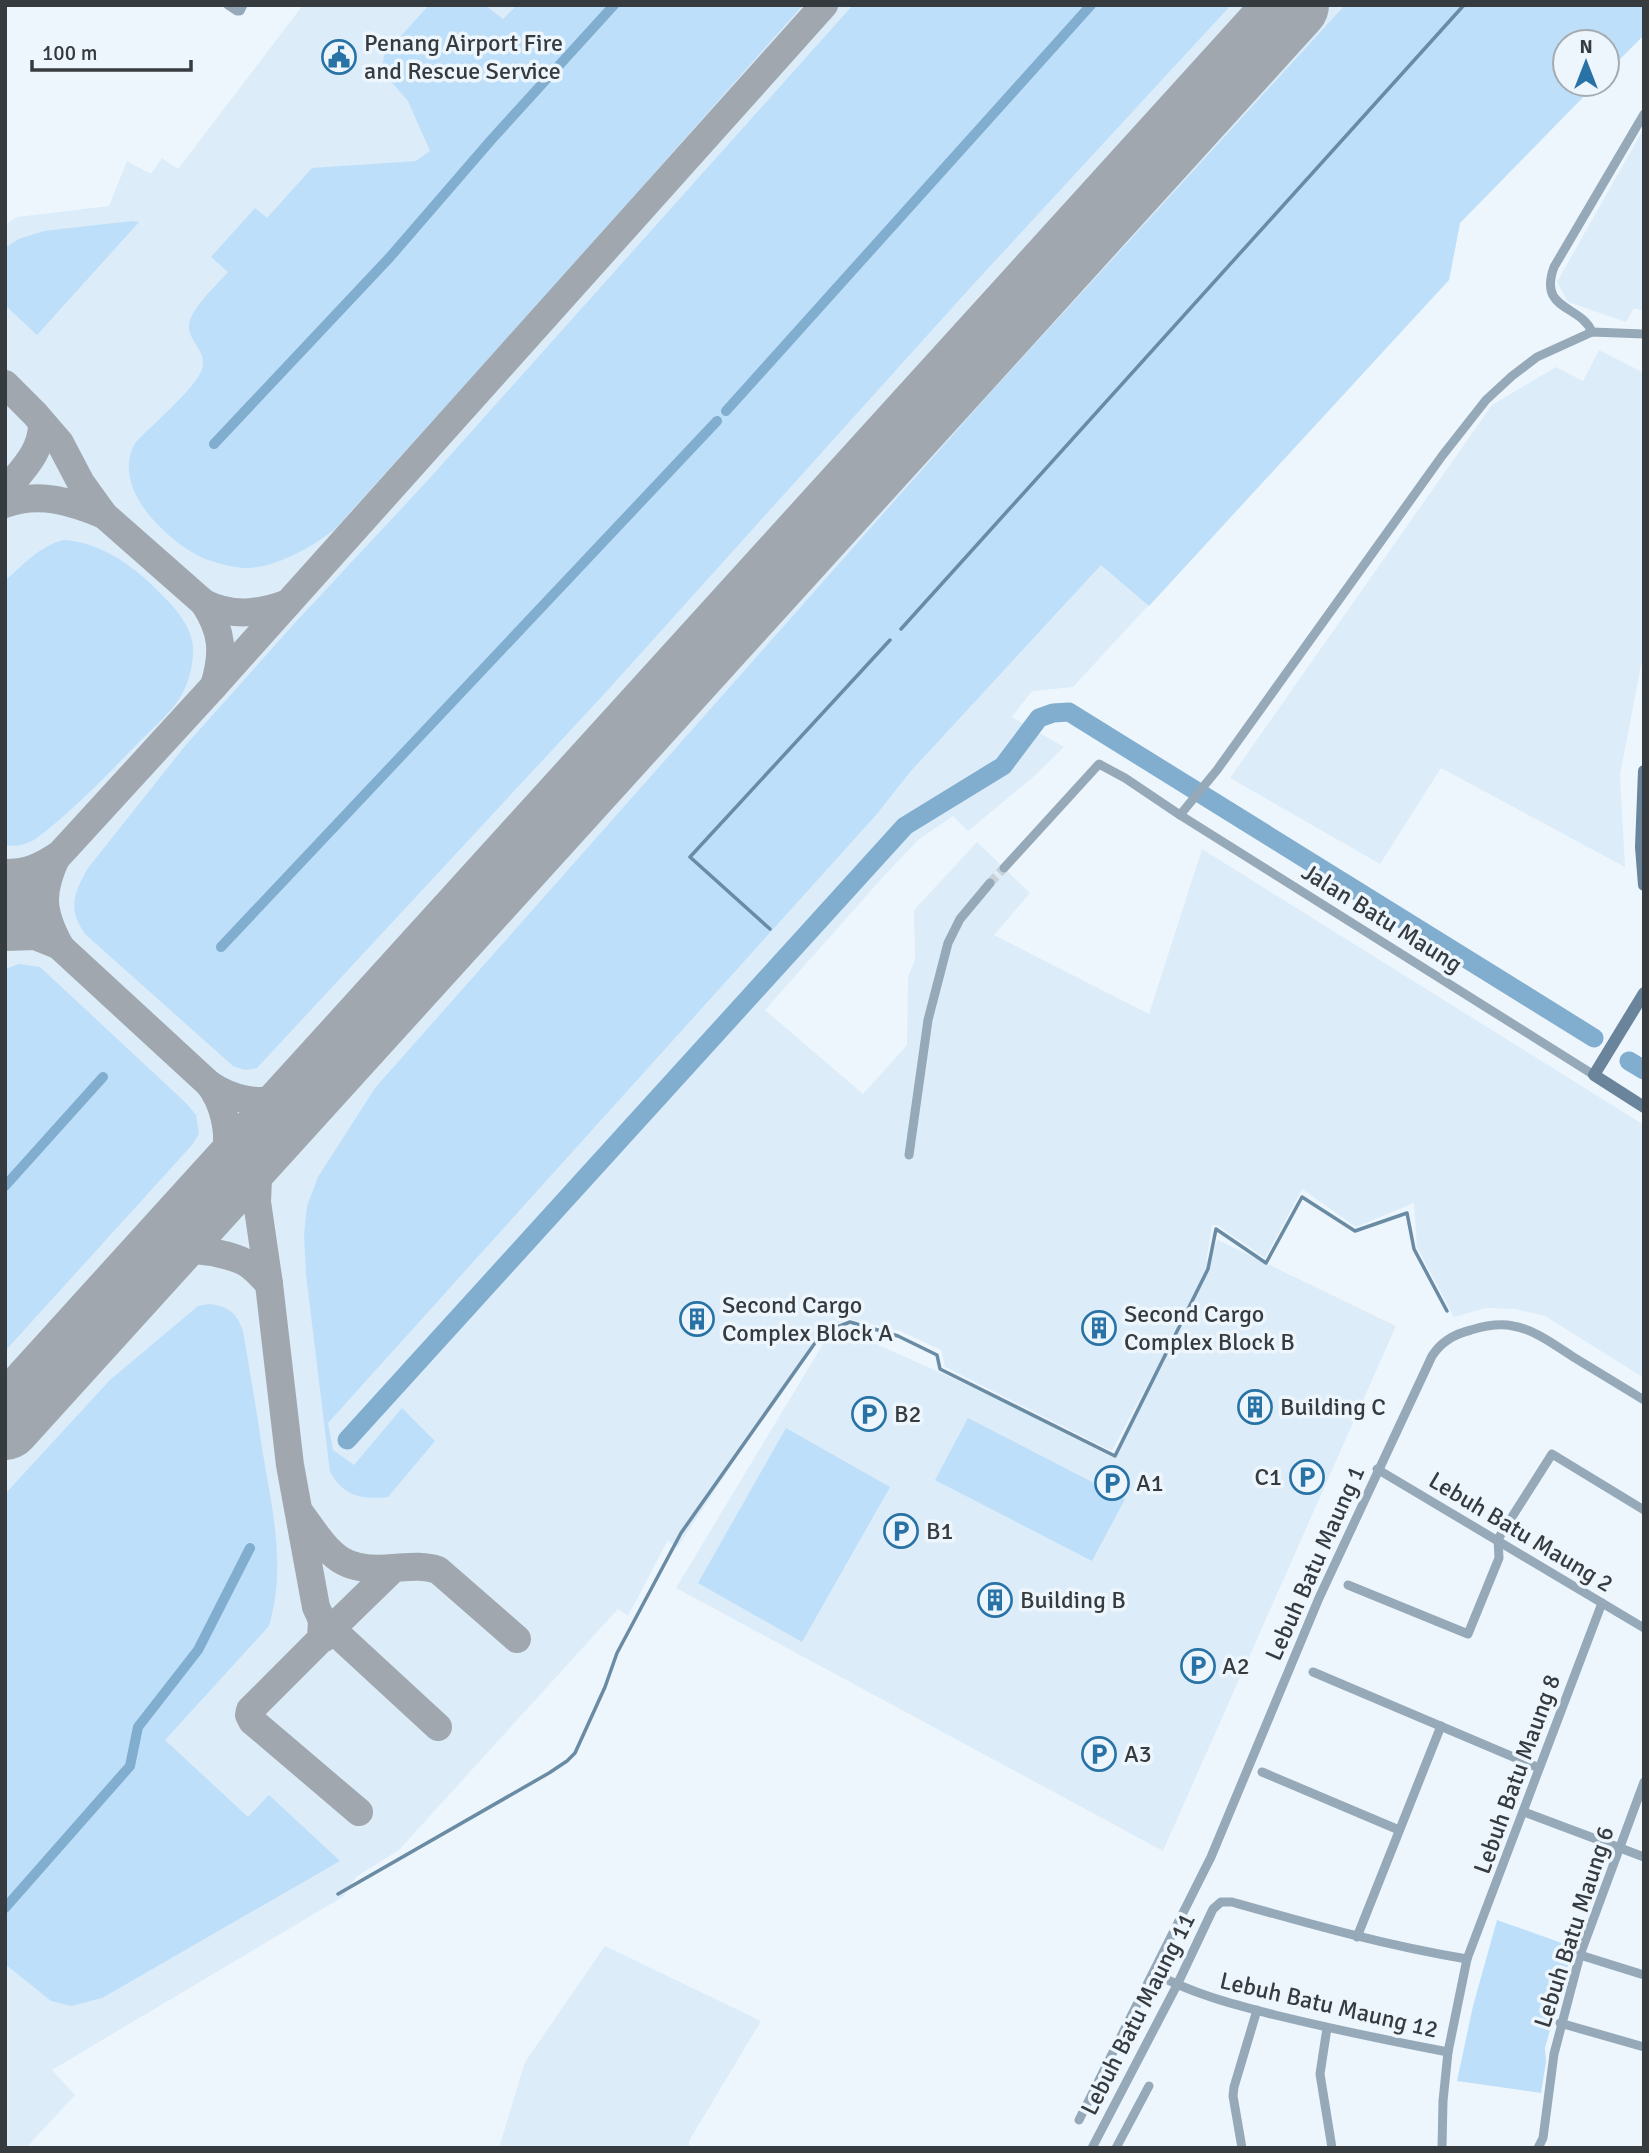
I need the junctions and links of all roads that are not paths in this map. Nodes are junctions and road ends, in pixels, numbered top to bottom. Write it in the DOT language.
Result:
graph roads {
  1 [pos="228,5"];
  2 [pos="243,5"];
  3 [pos="1644,114"];
  4 [pos="1592,332"];
  5 [pos="1644,334"];
  6 [pos="1644,771"];
  7 [pos="1181,814"];
  8 [pos="1004,868"];
  9 [pos="990,883"];
  10 [pos="1644,885"];
  11 [pos="1644,993"];
  12 [pos="1594,1075"];
  13 [pos="1644,1107"];
  14 [pos="909,1155"];
  15 [pos="1644,1400"];
  16 [pos="1377,1469"];
  17 [pos="1644,1510"];
  18 [pos="1498,1539"];
  19 [pos="1348,1585"];
  20 [pos="1602,1603"];
  21 [pos="1644,1628"];
  22 [pos="1313,1672"];
  23 [pos="1441,1726"];
  24 [pos="1539,1768"];
  25 [pos="1262,1772"];
  26 [pos="1644,1782"];
  27 [pos="1640,1802"];
  28 [pos="1524,1812"];
  29 [pos="1399,1830"];
  30 [pos="1619,1847"];
  31 [pos="1644,1857"];
  32 [pos="1357,1937"];
  33 [pos="1580,1955"];
  34 [pos="1467,1959"];
  35 [pos="1154,1973"];
  36 [pos="1644,1975"];
  37 [pos="1177,1985"];
  38 [pos="1257,2010"];
  39 [pos="1560,2023"];
  40 [pos="1327,2028"];
  41 [pos="1644,2047"];
  42 [pos="1448,2052"];
  43 [pos="1149,2086"];
  44 [pos="1079,2120"];
  45 [pos="1093,2147"];
  46 [pos="1116,2148"];
  47 [pos="1242,2148"];
  48 [pos="1332,2148"];
  49 [pos="1442,2148"];
  50 [pos="1538,2148"];
  1 -- 2 [label="street"];
  3 -- 4 [label="street"];
  4 -- 5 [label="street"];
  4 -- 7 [label="street"];
  6 -- 10 [label="street"];
  7 -- 8 [label="street, Jalan Batu Maung"];
  7 -- 12 [label="street, Jalan Batu Maung"];
  9 -- 14 [label="street"];
  11 -- 12 [label="street"];
  12 -- 13 [label="street, Jalan Batu Maung"];
  15 -- 16 [label="street, Lebuh Batu Maung 1"];
  16 -- 18 [label="street, Lebuh Batu Maung 2"];
  16 -- 35 [label="street, Lebuh Batu Maung 1"];
  17 -- 18 [label="street"];
  18 -- 19 [label="street"];
  18 -- 20 [label="street, Lebuh Batu Maung 2"];
  20 -- 21 [label="street, Lebuh Batu Maung 2"];
  20 -- 24 [label="street, Lebuh Batu Maung 8"];
  22 -- 23 [label="street"];
  23 -- 24 [label="street"];
  23 -- 29 [label="street"];
  24 -- 28 [label="street, Lebuh Batu Maung 8"];
  25 -- 29 [label="street"];
  26 -- 27 [label="street, Lebuh Batu Maung 6"];
  27 -- 30 [label="street, Lebuh Batu Maung 6"];
  28 -- 30 [label="street"];
  28 -- 34 [label="street, Lebuh Batu Maung 8"];
  29 -- 32 [label="street"];
  30 -- 31 [label="street"];
  30 -- 33 [label="street, Lebuh Batu Maung 6"];
  32 -- 34 [label="street, Lebuh Batu Maung 11"];
  32 -- 37 [label="street, Lebuh Batu Maung 11"];
  33 -- 36 [label="street"];
  33 -- 39 [label="street, Lebuh Batu Maung 6"];
  34 -- 42 [label="street, Lebuh Batu Maung 12"];
  35 -- 37 [label="street, Lebuh Batu Maung 12"];
  35 -- 44 [label="street, Lebuh Batu Maung 1"];
  37 -- 38 [label="street, Lebuh Batu Maung 12"];
  37 -- 45 [label="street, Lebuh Batu Maung 11"];
  38 -- 40 [label="street, Lebuh Batu Maung 12"];
  38 -- 47 [label="street"];
  39 -- 41 [label="street"];
  39 -- 50 [label="street, Lebuh Batu Maung 6"];
  40 -- 42 [label="street, Lebuh Batu Maung 12"];
  40 -- 48 [label="street"];
  42 -- 49 [label="street"];
  43 -- 46 [label="street"];
}
